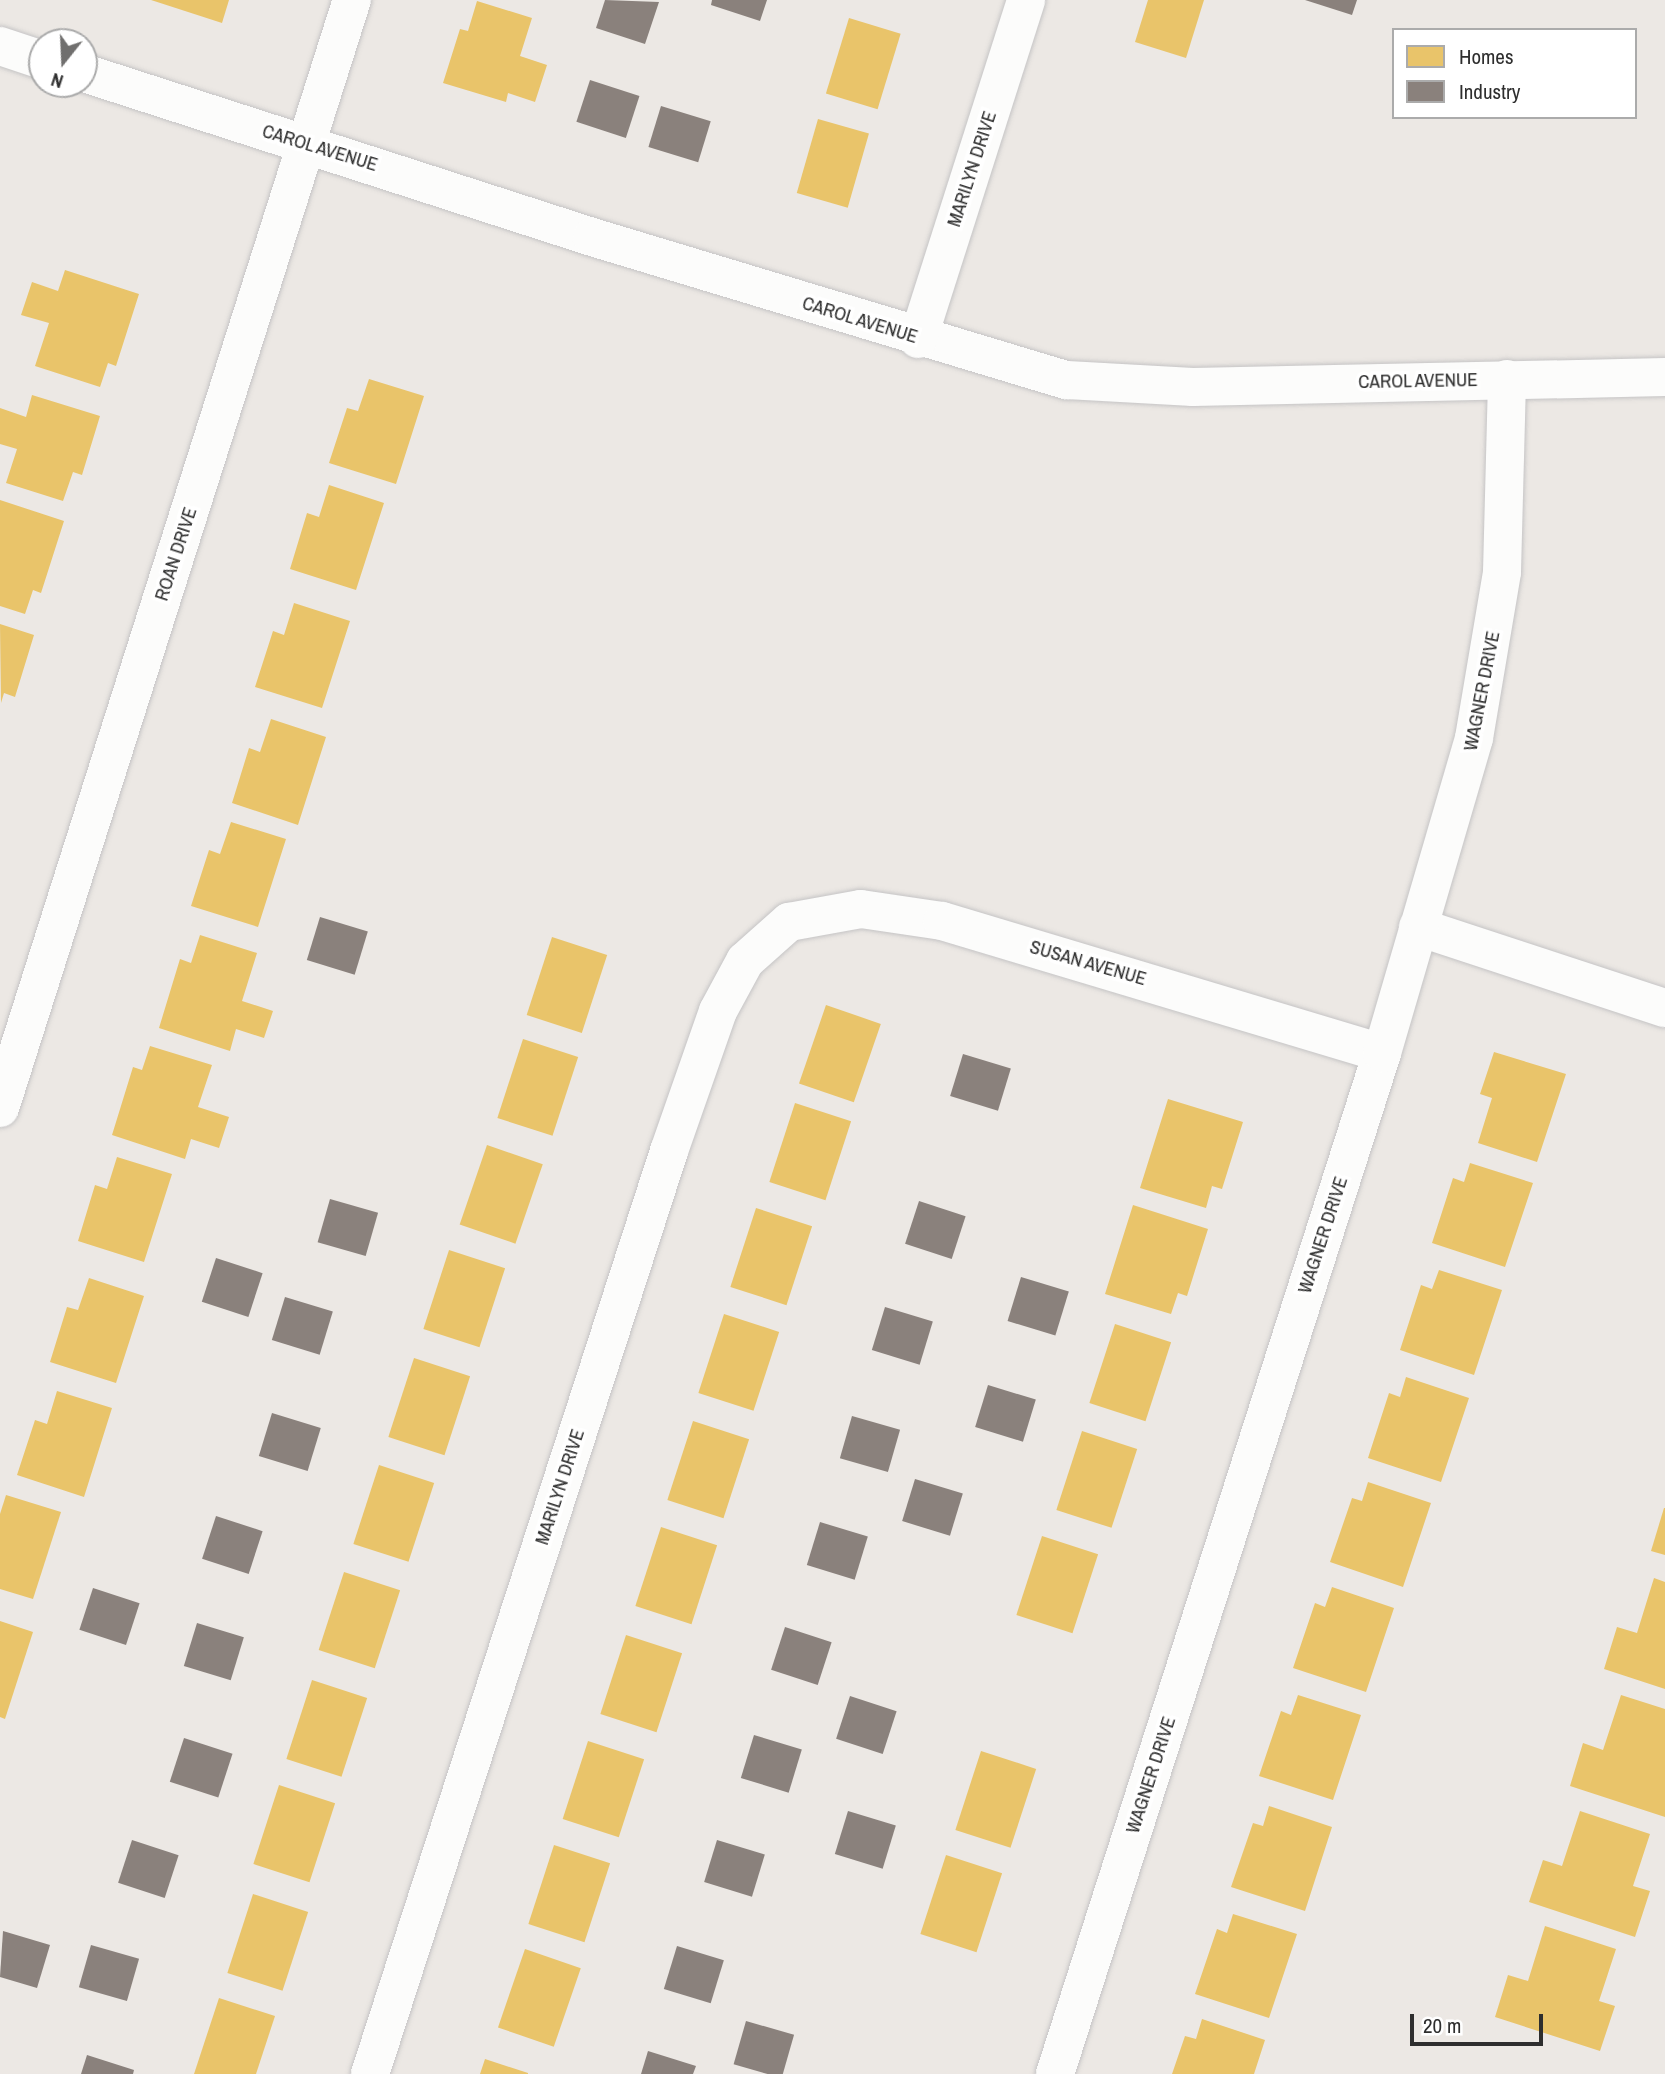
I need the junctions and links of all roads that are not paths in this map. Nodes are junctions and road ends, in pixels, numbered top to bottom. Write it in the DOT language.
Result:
graph roads {
  1 [pos="352,0"];
  2 [pos="1026,0"];
  3 [pos="0,46"];
  4 [pos="28,55"];
  5 [pos="98,77"];
  6 [pos="306,144"];
  7 [pos="918,338"];
  8 [pos="1665,377"];
  9 [pos="1507,379"];
  10 [pos="789,922"];
  11 [pos="1418,927"];
  12 [pos="1665,1007"];
  13 [pos="1382,1053"];
  14 [pos="0,1108"];
  15 [pos="370,2074"];
  16 [pos="1055,2074"];
  1 -- 6 [label="street, ROAN DRIVE"];
  2 -- 7 [label="street, MARILYN DRIVE"];
  3 -- 4 [label="street"];
  5 -- 6 [label="street, CAROL AVENUE"];
  6 -- 7 [label="street, CAROL AVENUE"];
  6 -- 14 [label="street, ROAN DRIVE"];
  7 -- 9 [label="street, CAROL AVENUE"];
  8 -- 9 [label="street, CAROL AVENUE"];
  9 -- 11 [label="street, WAGNER DRIVE"];
  10 -- 13 [label="street, SUSAN AVENUE"];
  10 -- 15 [label="street, MARILYN DRIVE"];
  11 -- 12 [label="street"];
  11 -- 13 [label="street, WAGNER DRIVE"];
  13 -- 16 [label="street, WAGNER DRIVE"];
}
